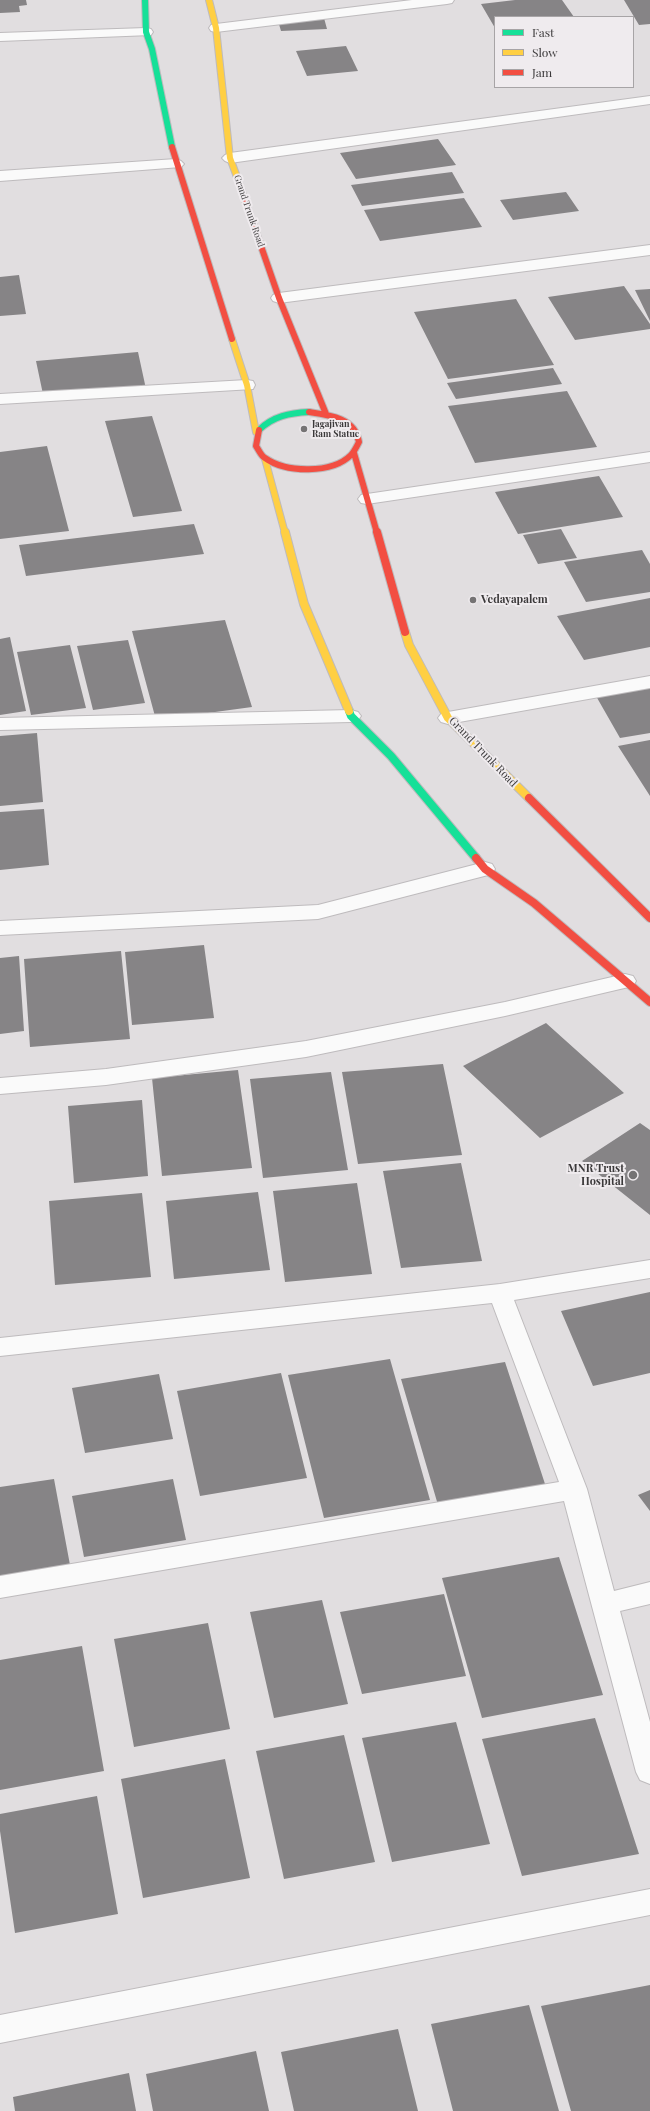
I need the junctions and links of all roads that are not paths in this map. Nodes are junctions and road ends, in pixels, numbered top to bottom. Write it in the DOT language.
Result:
graph roads {
  1 [pos="145,0"];
  2 [pos="208,0"];
  3 [pos="447,0"];
  4 [pos="216,28"];
  5 [pos="146,32"];
  6 [pos="0,38"];
  7 [pos="650,100"];
  8 [pos="230,158"];
  9 [pos="176,164"];
  10 [pos="0,176"];
  11 [pos="650,250"];
  12 [pos="279,298"];
  13 [pos="247,385"];
  14 [pos="0,399"];
  15 [pos="326,414"];
  16 [pos="256,432"];
  17 [pos="354,453"];
  18 [pos="650,457"];
  19 [pos="265,459"];
  20 [pos="368,499"];
  21 [pos="650,682"];
  22 [pos="351,716"];
  23 [pos="448,718"];
  24 [pos="0,724"];
  25 [pos="485,869"];
  26 [pos="650,918"];
  27 [pos="0,928"];
  28 [pos="625,981"];
  29 [pos="650,1002"];
  30 [pos="0,1086"];
  31 [pos="650,1269"];
  32 [pos="500,1293"];
  33 [pos="0,1346"];
  34 [pos="574,1489"];
  35 [pos="0,1587"];
  36 [pos="650,1593"];
  37 [pos="605,1604"];
  38 [pos="650,1772"];
  39 [pos="650,1902"];
  40 [pos="0,2030"];
  1 -- 5 [label="main road"];
  2 -- 4 [label="main road, Grand Trunk Road"];
  3 -- 4 [label="street"];
  4 -- 8 [label="main road, Grand Trunk Road"];
  5 -- 6 [label="street"];
  5 -- 9 [label="main road"];
  7 -- 8 [label="street"];
  8 -- 12 [label="main road, Grand Trunk Road"];
  9 -- 10 [label="street"];
  9 -- 13 [label="main road"];
  11 -- 12 [label="street"];
  12 -- 15 [label="main road, Grand Trunk Road"];
  13 -- 14 [label="street"];
  13 -- 16 [label="main road"];
  15 -- 16 [label="main road"];
  15 -- 17 [label="main road"];
  16 -- 19 [label="main road"];
  17 -- 19 [label="main road"];
  17 -- 20 [label="main road, Grand Trunk Road"];
  18 -- 20 [label="street"];
  19 -- 22 [label="main road"];
  20 -- 23 [label="main road, Grand Trunk Road"];
  21 -- 23 [label="street"];
  22 -- 24 [label="street"];
  22 -- 25 [label="main road"];
  23 -- 26 [label="main road, Grand Trunk Road"];
  25 -- 27 [label="street"];
  25 -- 28 [label="main road"];
  28 -- 29 [label="main road"];
  28 -- 30 [label="street"];
  31 -- 32 [label="street"];
  32 -- 33 [label="street"];
  32 -- 34 [label="street"];
  34 -- 35 [label="street"];
  34 -- 37 [label="street"];
  36 -- 37 [label="street"];
  37 -- 38 [label="street"];
  39 -- 40 [label="street"];
}
